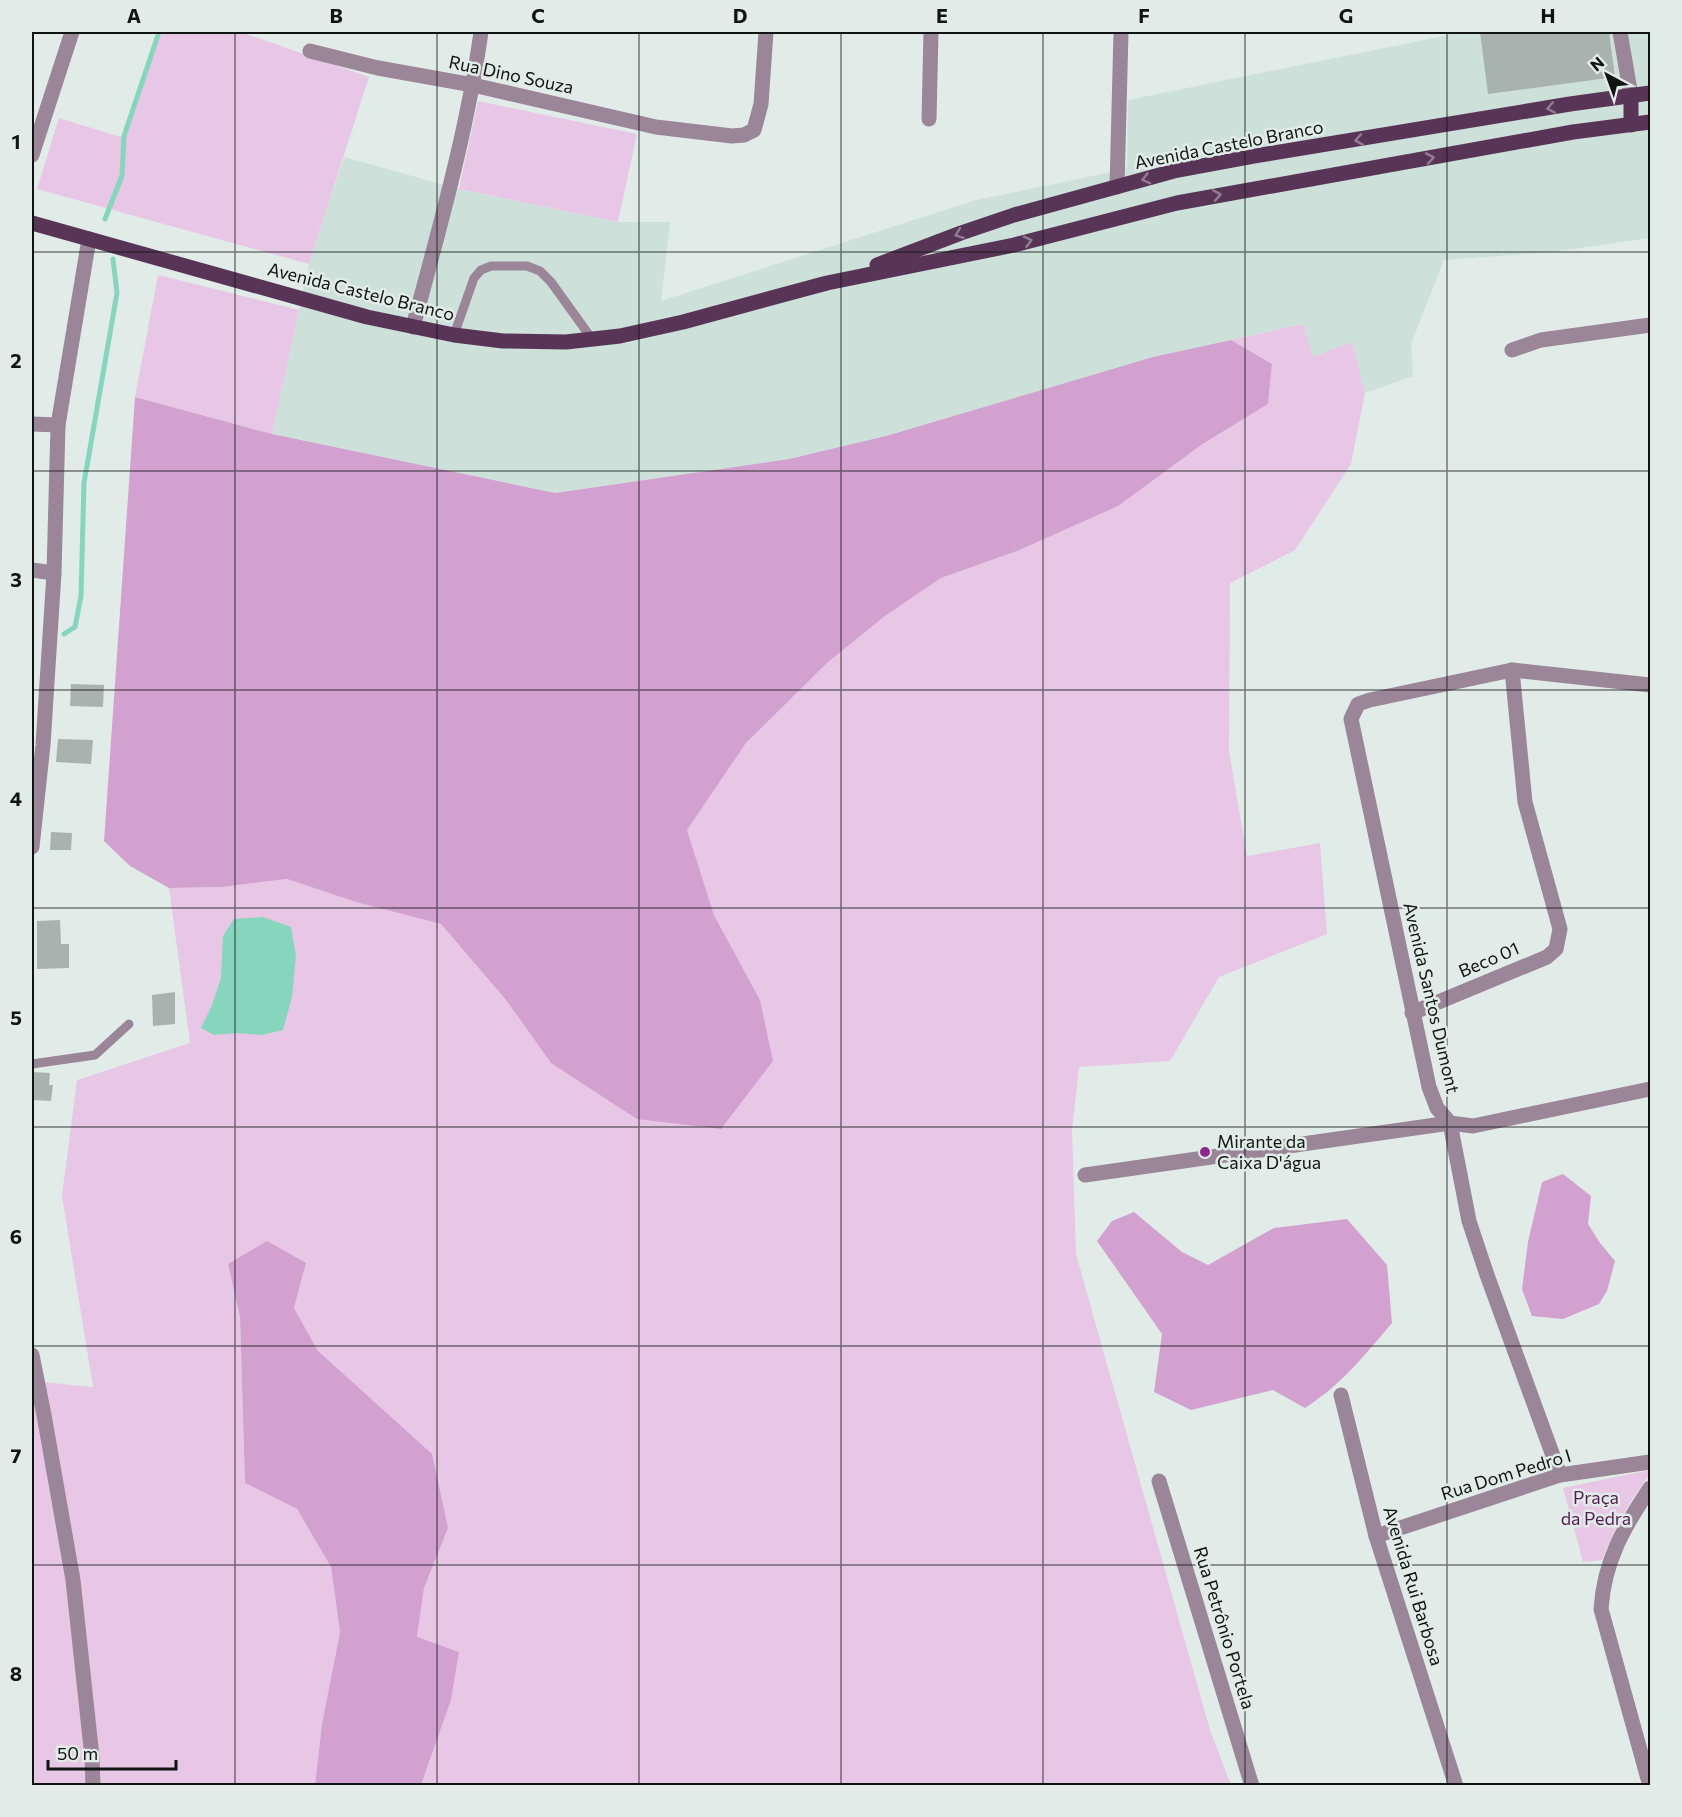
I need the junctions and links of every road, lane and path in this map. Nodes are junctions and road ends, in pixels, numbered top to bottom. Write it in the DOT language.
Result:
graph roads {
  1 [pos="72,32"];
  2 [pos="481,32"];
  3 [pos="766,32"];
  4 [pos="931,32"];
  5 [pos="1121,32"];
  6 [pos="1620,32"];
  7 [pos="310,51"];
  8 [pos="474,85"];
  9 [pos="1650,93"];
  10 [pos="1631,96"];
  11 [pos="929,119"];
  12 [pos="1650,122"];
  13 [pos="1631,125"];
  14 [pos="32,155"];
  15 [pos="1117,187"];
  16 [pos="32,223"];
  17 [pos="89,239"];
  18 [pos="827,283"];
  19 [pos="1650,326"];
  20 [pos="413,327"];
  21 [pos="454,335"];
  22 [pos="592,339"];
  23 [pos="1512,350"];
  24 [pos="32,424"];
  25 [pos="58,425"];
  26 [pos="32,570"];
  27 [pos="54,573"];
  28 [pos="1512,670"];
  29 [pos="1650,685"];
  30 [pos="37,744"];
  31 [pos="32,847"];
  32 [pos="1412,1013"];
  33 [pos="129,1024"];
  34 [pos="32,1064"];
  35 [pos="1650,1089"];
  36 [pos="1450,1123"];
  37 [pos="1085,1175"];
  38 [pos="32,1354"];
  39 [pos="1341,1395"];
  40 [pos="1650,1462"];
  41 [pos="1560,1476"];
  42 [pos="1159,1481"];
  43 [pos="1650,1488"];
  44 [pos="1376,1536"];
  45 [pos="93,1785"];
  46 [pos="1252,1785"];
  47 [pos="1456,1785"];
  48 [pos="1650,1785"];
  1 -- 14 [label="street"];
  2 -- 8 [label="street"];
  3 -- 8 [label="street, Rua Dino Souza"];
  4 -- 11 [label="street"];
  5 -- 15 [label="street"];
  6 -- 10 [label="street"];
  7 -- 8 [label="street, Rua Dino Souza"];
  8 -- 20 [label="street"];
  9 -- 10 [label="main road, Avenida Castelo Branco"];
  10 -- 13 [label="main road"];
  10 -- 15 [label="main road, Avenida Castelo Branco, one-way"];
  12 -- 13 [label="main road, Avenida Castelo Branco"];
  18 -- 13 [label="main road, Avenida Castelo Branco, one-way"];
  15 -- 18 [label="main road, Avenida Castelo Branco, one-way"];
  16 -- 17 [label="main road, Avenida Castelo Branco"];
  17 -- 20 [label="main road, Avenida Castelo Branco"];
  17 -- 25 [label="street"];
  18 -- 22 [label="main road, Avenida Castelo Branco"];
  19 -- 23 [label="street"];
  20 -- 21 [label="main road, Avenida Castelo Branco"];
  21 -- 22 [label="main road, Avenida Castelo Branco"];
  21 -- 22 [label="lane"];
  24 -- 25 [label="street"];
  25 -- 27 [label="street"];
  26 -- 27 [label="street"];
  27 -- 30 [label="street"];
  28 -- 29 [label="street"];
  28 -- 32 [label="street, Beco 01"];
  28 -- 32 [label="street, Avenida Santos Dumont"];
  30 -- 31 [label="street"];
  32 -- 36 [label="street, Avenida Santos Dumont"];
  33 -- 34 [label="lane"];
  35 -- 36 [label="street"];
  36 -- 37 [label="street"];
  36 -- 41 [label="street, Avenida Santos Dumont"];
  38 -- 45 [label="street"];
  39 -- 44 [label="street, Avenida Rui Barbosa"];
  40 -- 41 [label="street, Rua Dom Pedro I"];
  41 -- 44 [label="street, Rua Dom Pedro I"];
  42 -- 46 [label="street, Rua Petrônio Portela"];
  43 -- 48 [label="street"];
  44 -- 47 [label="street, Avenida Rui Barbosa"];
}
